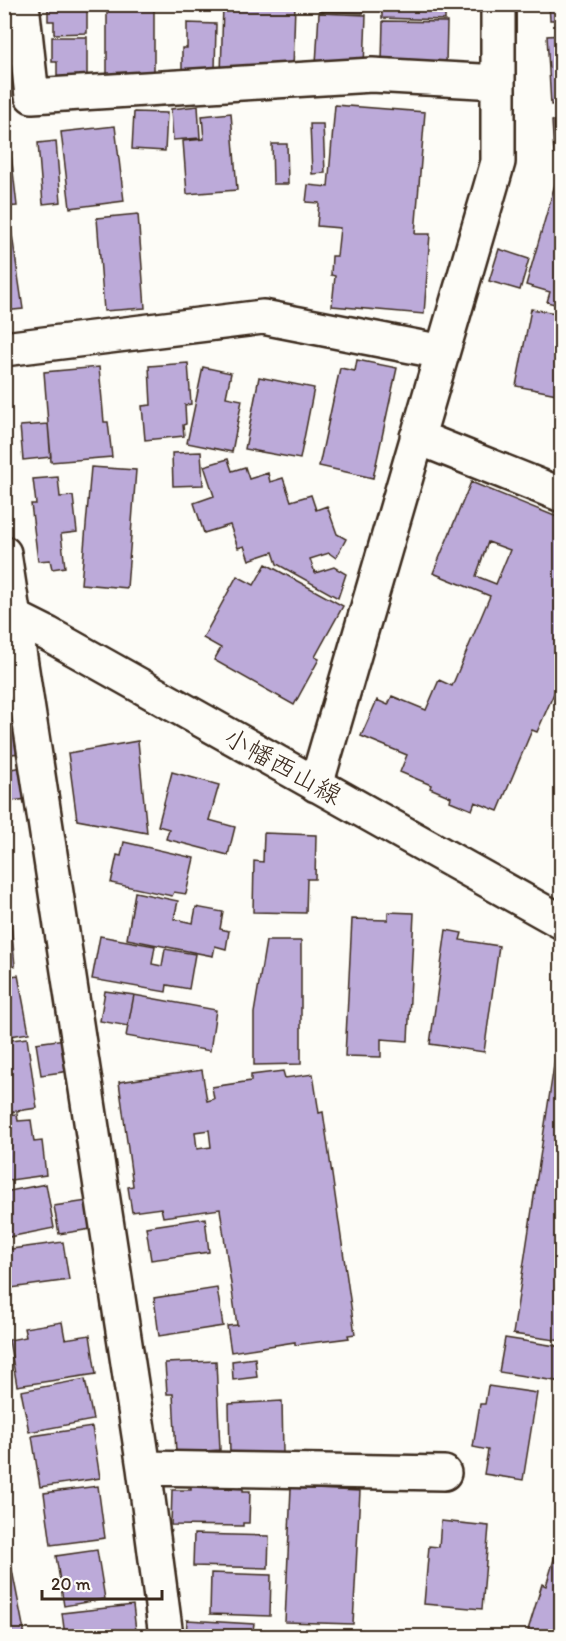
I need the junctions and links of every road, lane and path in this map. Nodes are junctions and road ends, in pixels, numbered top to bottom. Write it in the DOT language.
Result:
graph roads {
  1 [pos="22,4"];
  2 [pos="498,4"];
  3 [pos="498,82"];
  4 [pos="4,350"];
  5 [pos="442,352"];
  6 [pos="417,437"];
  7 [pos="559,486"];
  8 [pos="4,553"];
  9 [pos="10,615"];
  10 [pos="316,785"];
  11 [pos="561,922"];
  12 [pos="144,1468"];
  13 [pos="444,1473"];
  14 [pos="166,1636"];
  1 -- 3 [label="street"];
  2 -- 3 [label="street"];
  3 -- 5 [label="street"];
  4 -- 5 [label="street"];
  5 -- 6 [label="street"];
  6 -- 7 [label="street"];
  6 -- 10 [label="street"];
  8 -- 9 [label="street"];
  9 -- 10 [label="street, 小幡西山線"];
  9 -- 12 [label="street"];
  10 -- 11 [label="street, 小幡西山線"];
  12 -- 13 [label="street"];
  12 -- 14 [label="street"];
}
